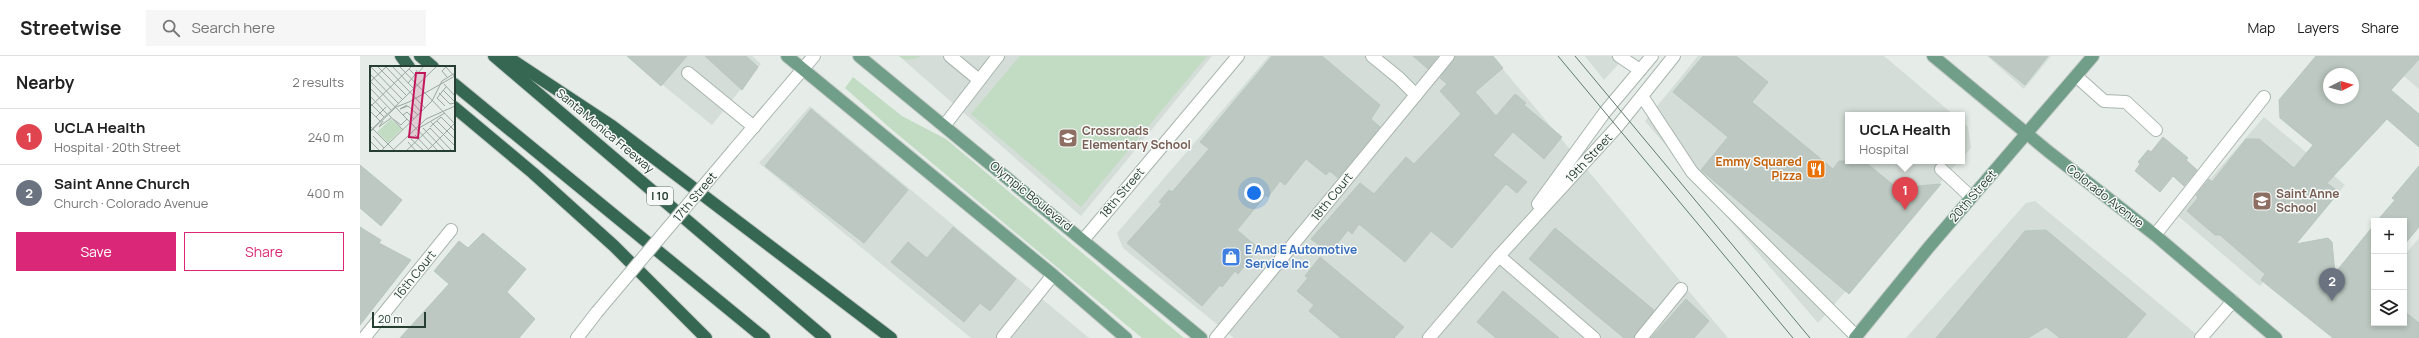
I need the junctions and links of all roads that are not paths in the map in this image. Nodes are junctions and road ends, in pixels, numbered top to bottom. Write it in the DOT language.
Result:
graph roads {
  1 [pos="401,56"];
  2 [pos="420,56"];
  3 [pos="494,56"];
  4 [pos="506,56"];
  5 [pos="787,56"];
  6 [pos="814,56"];
  7 [pos="859,56"];
  8 [pos="950,56"];
  9 [pos="998,56"];
  10 [pos="1238,56"];
  11 [pos="1372,56"];
  12 [pos="1448,56"];
  13 [pos="1619,56"];
  14 [pos="1652,56"];
  15 [pos="1674,56"];
  16 [pos="1933,56"];
  17 [pos="2093,56"];
  18 [pos="408,66"];
  19 [pos="432,66"];
  20 [pos="803,69"];
  21 [pos="1640,70"];
  22 [pos="688,73"];
  23 [pos="2076,76"];
  24 [pos="980,80"];
  25 [pos="455,85"];
  26 [pos="1416,95"];
  27 [pos="1642,96"];
  28 [pos="2264,97"];
  29 [pos="455,108"];
  30 [pos="944,126"];
  31 [pos="754,127"];
  32 [pos="2156,130"];
  33 [pos="2027,134"];
  34 [pos="1941,169"];
  35 [pos="1971,197"];
  36 [pos="451,230"];
  37 [pos="2155,235"];
  38 [pos="1084,239"];
  39 [pos="1499,256"];
  40 [pos="1053,275"];
  41 [pos="1681,289"];
  42 [pos="2233,301"];
  43 [pos="1003,337"];
  44 [pos="1855,337"];
  45 [pos="364,338"];
  46 [pos="577,338"];
  47 [pos="706,338"];
  48 [pos="764,338"];
  49 [pos="825,338"];
  50 [pos="890,338"];
  51 [pos="1126,338"];
  52 [pos="1201,338"];
  53 [pos="1216,338"];
  54 [pos="1429,338"];
  55 [pos="1594,338"];
  56 [pos="1641,338"];
  57 [pos="2202,338"];
  58 [pos="2276,338"];
  1 -- 18 [label="highway"];
  2 -- 19 [label="highway"];
  3 -- 49 [label="highway, Santa Monica Freeway / I 10"];
  4 -- 50 [label="highway"];
  5 -- 20 [label="main road"];
  6 -- 20 [label="street, 17th Street"];
  7 -- 30 [label="main road, Olympic Boulevard"];
  8 -- 24 [label="street"];
  9 -- 24 [label="street"];
  10 -- 38 [label="street, 18th Street"];
  11 -- 26 [label="street"];
  12 -- 26 [label="street, 18th Court"];
  13 -- 21 [label="street"];
  14 -- 21 [label="street, 19th Street"];
  15 -- 27 [label="street, 19th Street"];
  16 -- 33 [label="main road, Colorado Avenue"];
  17 -- 23 [label="main road, 20th Street"];
  20 -- 31 [label="street, 17th Street"];
  20 -- 40 [label="main road"];
  21 -- 39 [label="street, 19th Street"];
  22 -- 31 [label="street"];
  23 -- 32 [label="street"];
  23 -- 33 [label="main road, 20th Street"];
  24 -- 30 [label="street"];
  25 -- 48 [label="highway"];
  26 -- 53 [label="street, 18th Court"];
  27 -- 39 [label="street, 19th Street"];
  27 -- 44 [label="street"];
  28 -- 37 [label="street"];
  29 -- 47 [label="highway"];
  30 -- 38 [label="main road, Olympic Boulevard"];
  31 -- 46 [label="street, 17th Street, bridge"];
  33 -- 35 [label="main road, 20th Street"];
  33 -- 37 [label="main road, Colorado Avenue"];
  34 -- 35 [label="street"];
  35 -- 44 [label="main road, 20th Street"];
  36 -- 45 [label="street, 16th Court"];
  37 -- 42 [label="main road, Colorado Avenue"];
  38 -- 52 [label="main road, Olympic Boulevard"];
  39 -- 54 [label="street, 19th Street"];
  39 -- 55 [label="street"];
  40 -- 43 [label="street"];
  40 -- 51 [label="main road"];
  41 -- 56 [label="street"];
  42 -- 57 [label="street"];
  42 -- 58 [label="main road, Colorado Avenue"];
}
